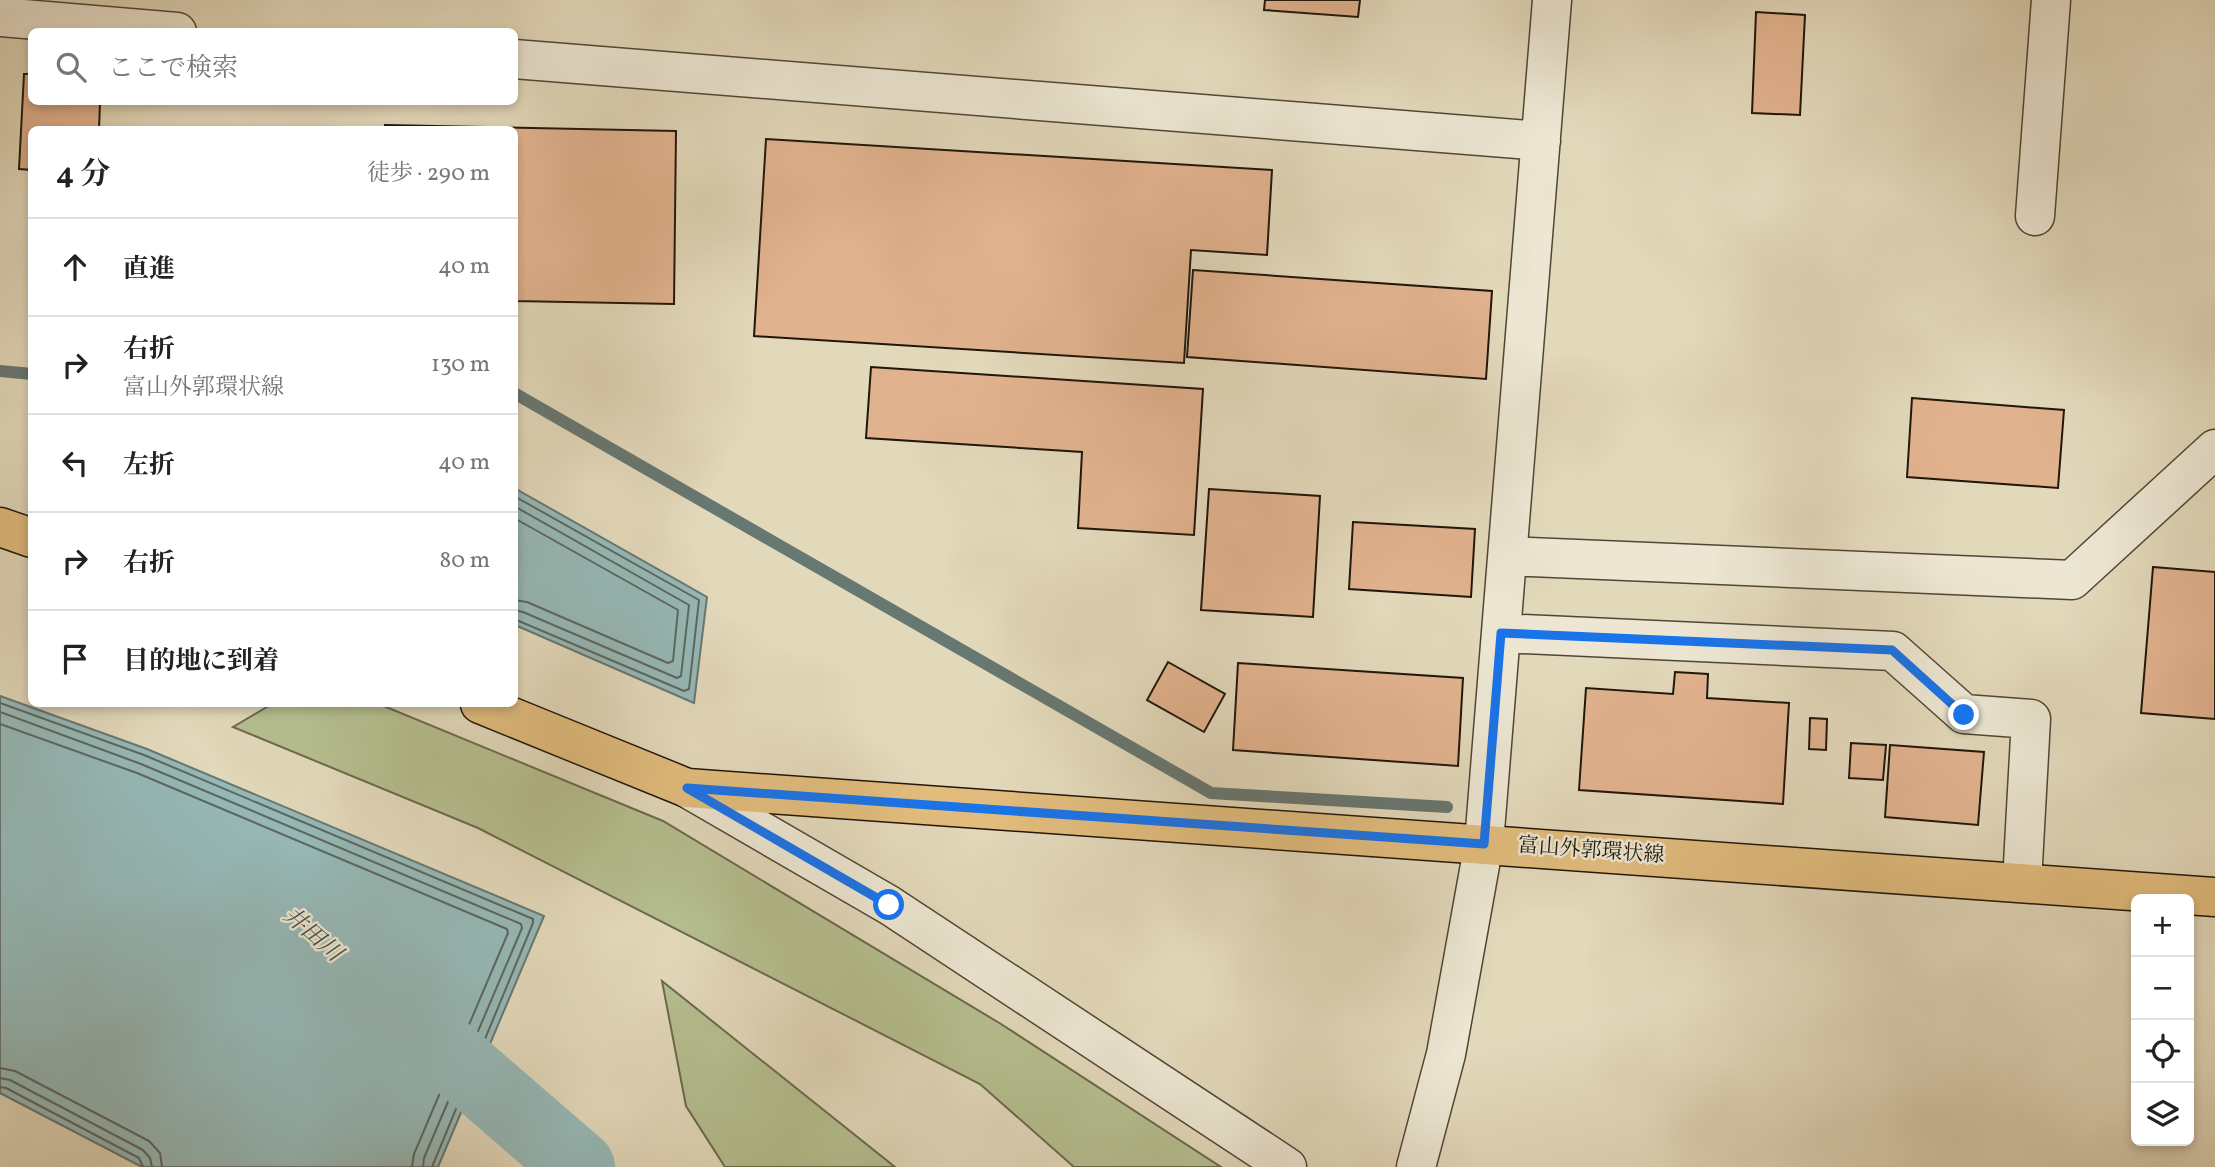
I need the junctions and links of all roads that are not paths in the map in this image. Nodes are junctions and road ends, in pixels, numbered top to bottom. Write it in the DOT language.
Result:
graph roads {
  1 [pos="1552,0"];
  2 [pos="2051,0"];
  3 [pos="0,17"];
  4 [pos="130,28"];
  5 [pos="518,59"];
  6 [pos="1541,141"];
  7 [pos="2035,216"];
  8 [pos="2215,449"];
  9 [pos="0,527"];
  10 [pos="28,537"];
  11 [pos="1507,556"];
  12 [pos="1501,633"];
  13 [pos="487,707"];
  14 [pos="687,788"];
  15 [pos="1484,844"];
  16 [pos="2022,883"];
  17 [pos="2215,897"];
  18 [pos="1287,1167"];
  19 [pos="1416,1167"];
  1 -- 6 [label="street"];
  2 -- 7 [label="street"];
  3 -- 4 [label="street"];
  5 -- 6 [label="street"];
  6 -- 11 [label="street"];
  8 -- 11 [label="street"];
  9 -- 10 [label="main road"];
  11 -- 12 [label="street"];
  12 -- 15 [label="street"];
  12 -- 16 [label="street"];
  13 -- 14 [label="main road, 富山外郭環状線"];
  14 -- 15 [label="main road, 富山外郭環状線"];
  14 -- 18 [label="street"];
  15 -- 16 [label="main road, 富山外郭環状線"];
  15 -- 19 [label="street"];
  16 -- 17 [label="main road, 富山外郭環状線"];
}
